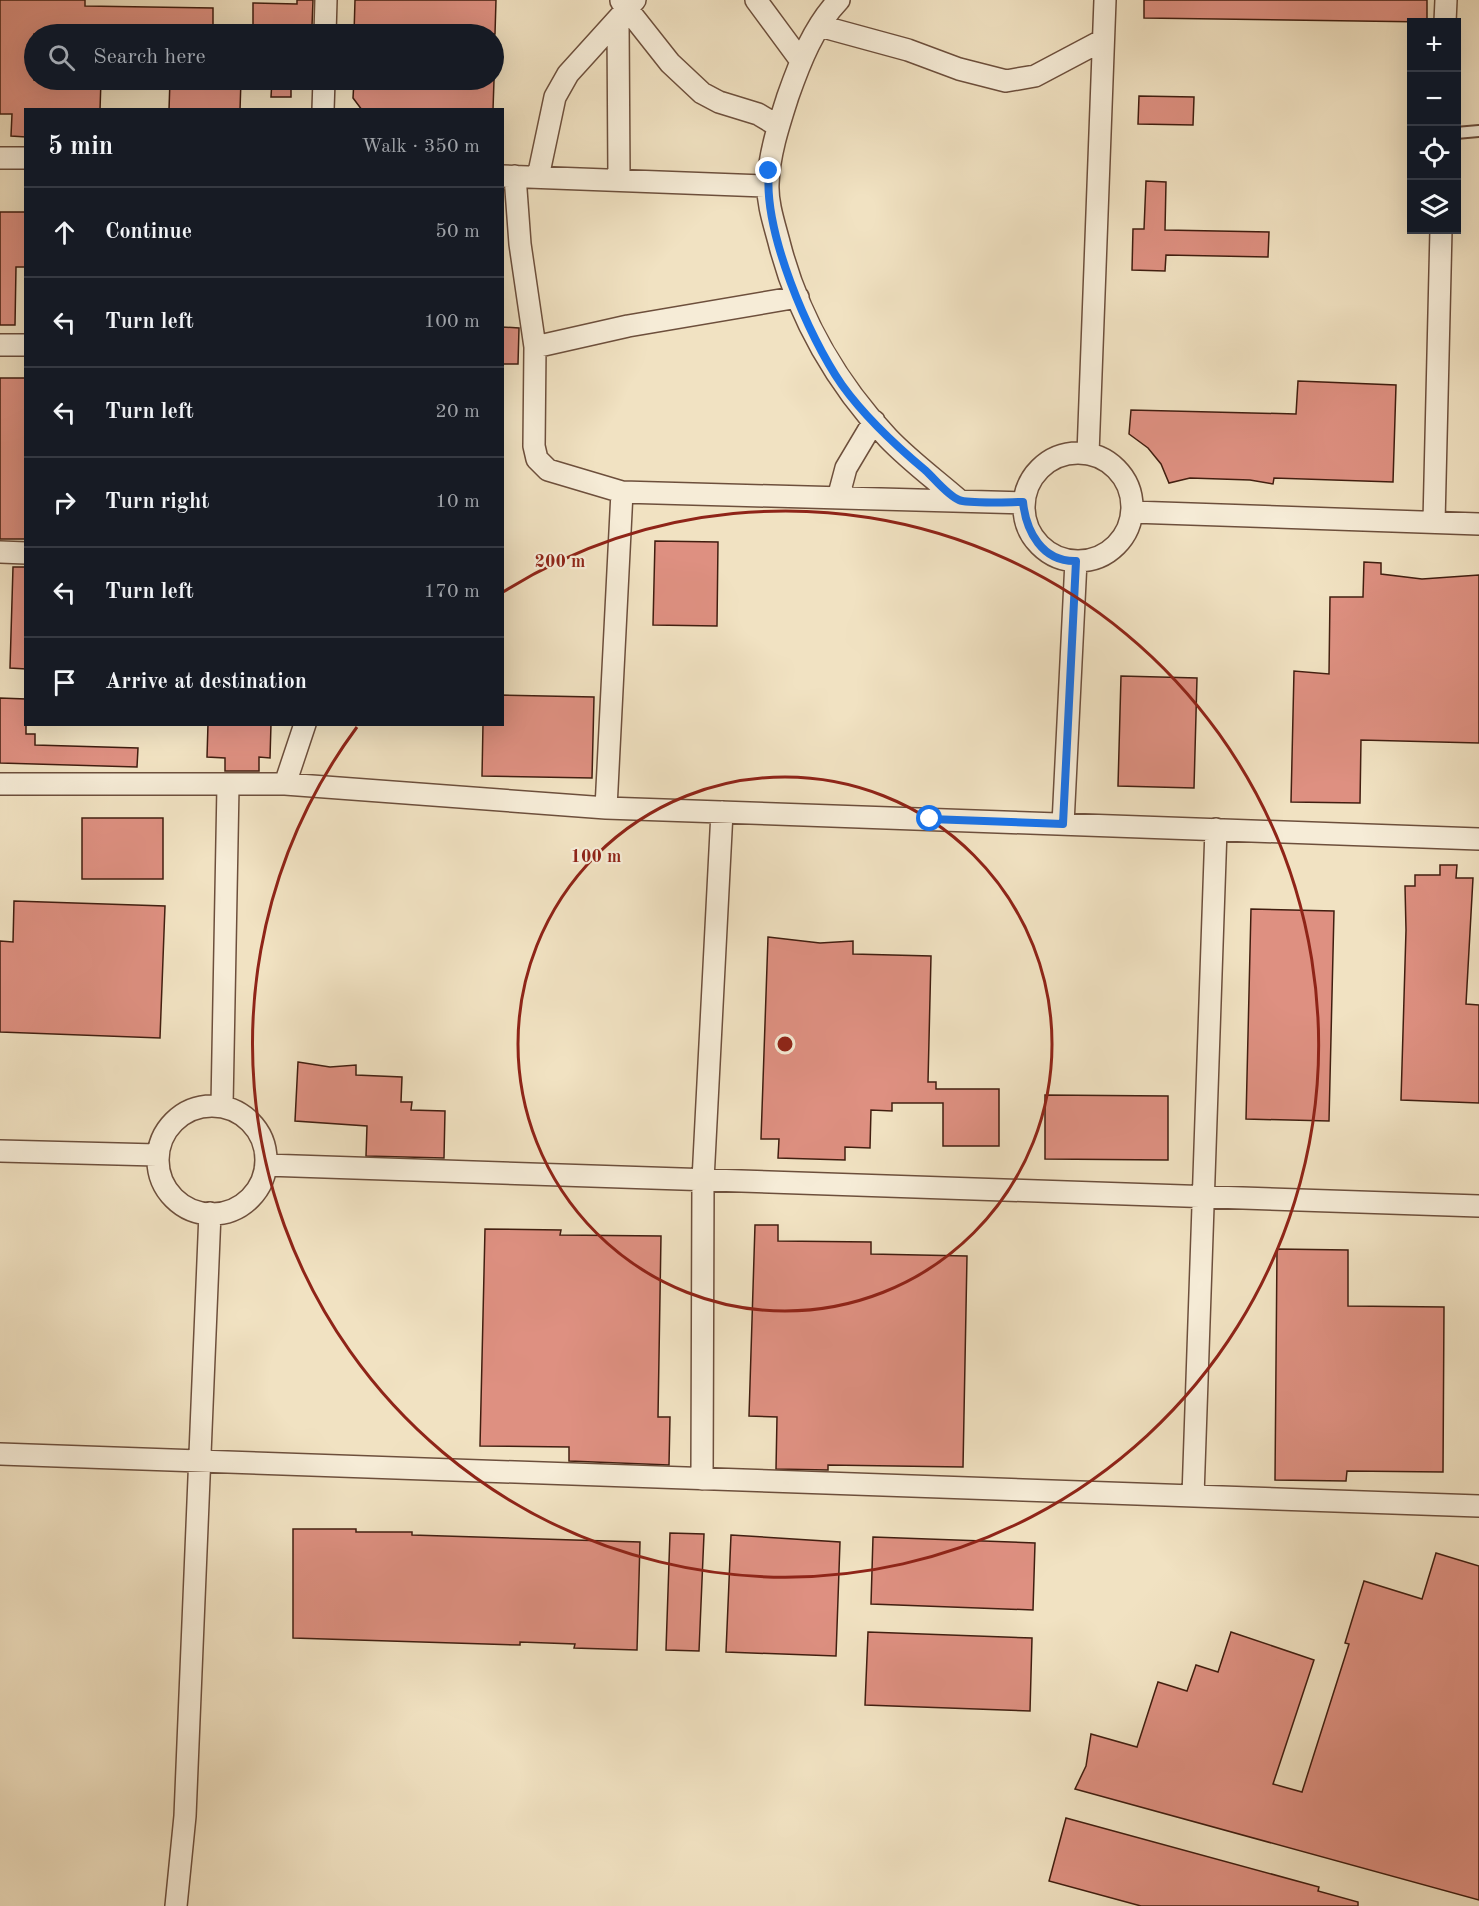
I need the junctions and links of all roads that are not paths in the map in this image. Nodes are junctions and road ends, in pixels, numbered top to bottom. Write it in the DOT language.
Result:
graph roads {
  1 [pos="326,0"];
  2 [pos="756,0"];
  3 [pos="838,0"];
  4 [pos="1105,0"];
  5 [pos="1446,0"];
  6 [pos="625,8"];
  7 [pos="1445,18"];
  8 [pos="325,24"];
  9 [pos="820,26"];
  10 [pos="1103,40"];
  11 [pos="801,61"];
  12 [pos="324,90"];
  13 [pos="323,108"];
  14 [pos="778,126"];
  15 [pos="1479,131"];
  16 [pos="1461,133"];
  17 [pos="0,158"];
  18 [pos="24,158"];
  19 [pos="509,176"];
  20 [pos="538,177"];
  21 [pos="619,178"];
  22 [pos="767,186"];
  23 [pos="1441,234"];
  24 [pos="798,297"];
  25 [pos="0,345"];
  26 [pos="24,345"];
  27 [pos="535,347"];
  28 [pos="874,421"];
  29 [pos="1088,454"];
  30 [pos="622,492"];
  31 [pos="838,498"];
  32 [pos="960,501"];
  33 [pos="1023,502"];
  34 [pos="1132,512"];
  35 [pos="1434,522"];
  36 [pos="1479,524"];
  37 [pos="0,552"];
  38 [pos="24,553"];
  39 [pos="1076,561"];
  40 [pos="304,726"];
  41 [pos="0,784"];
  42 [pos="285,784"];
  43 [pos="228,786"];
  44 [pos="606,808"];
  45 [pos="722,812"];
  46 [pos="1063,824"];
  47 [pos="1216,829"];
  48 [pos="1479,839"];
  49 [pos="222,1106"];
  50 [pos="0,1150"];
  51 [pos="157,1155"];
  52 [pos="266,1165"];
  53 [pos="703,1180"];
  54 [pos="1203,1197"];
  55 [pos="1479,1206"];
  56 [pos="210,1213"];
  57 [pos="0,1454"];
  58 [pos="201,1461"];
  59 [pos="702,1479"];
  60 [pos="1192,1496"];
  61 [pos="1479,1506"];
  62 [pos="176,1906"];
  1 -- 8 [label="street"];
  2 -- 11 [label="street"];
  3 -- 9 [label="street"];
  4 -- 10 [label="street"];
  5 -- 7 [label="street"];
  6 -- 14 [label="street"];
  6 -- 20 [label="street"];
  6 -- 21 [label="street"];
  9 -- 10 [label="street"];
  9 -- 11 [label="street"];
  10 -- 29 [label="street"];
  11 -- 14 [label="street"];
  12 -- 13 [label="street"];
  14 -- 22 [label="street"];
  15 -- 16 [label="lane"];
  17 -- 18 [label="street"];
  19 -- 20 [label="street"];
  19 -- 27 [label="street"];
  20 -- 21 [label="street"];
  21 -- 22 [label="street"];
  22 -- 24 [label="street"];
  23 -- 35 [label="street"];
  24 -- 27 [label="street"];
  24 -- 28 [label="street"];
  25 -- 26 [label="street"];
  27 -- 30 [label="street"];
  28 -- 31 [label="street"];
  28 -- 32 [label="street"];
  29 -- 33 [label="street"];
  29 -- 34 [label="street"];
  30 -- 31 [label="street"];
  30 -- 44 [label="street"];
  31 -- 32 [label="street"];
  32 -- 33 [label="street"];
  33 -- 39 [label="street"];
  34 -- 35 [label="street"];
  34 -- 39 [label="street"];
  35 -- 36 [label="street"];
  37 -- 38 [label="street"];
  39 -- 46 [label="street"];
  40 -- 42 [label="street"];
  41 -- 43 [label="street"];
  42 -- 43 [label="street"];
  42 -- 44 [label="street"];
  43 -- 49 [label="street"];
  44 -- 45 [label="street"];
  45 -- 46 [label="street"];
  45 -- 53 [label="street"];
  46 -- 47 [label="street"];
  47 -- 48 [label="street"];
  47 -- 54 [label="street"];
  49 -- 51 [label="street"];
  49 -- 52 [label="street"];
  50 -- 51 [label="street"];
  51 -- 56 [label="street"];
  52 -- 53 [label="street"];
  52 -- 56 [label="street"];
  53 -- 54 [label="street"];
  53 -- 59 [label="street"];
  54 -- 55 [label="street"];
  54 -- 60 [label="street"];
  56 -- 58 [label="street"];
  57 -- 58 [label="street"];
  58 -- 59 [label="street"];
  58 -- 62 [label="street"];
  59 -- 60 [label="street"];
  60 -- 61 [label="street"];
}
